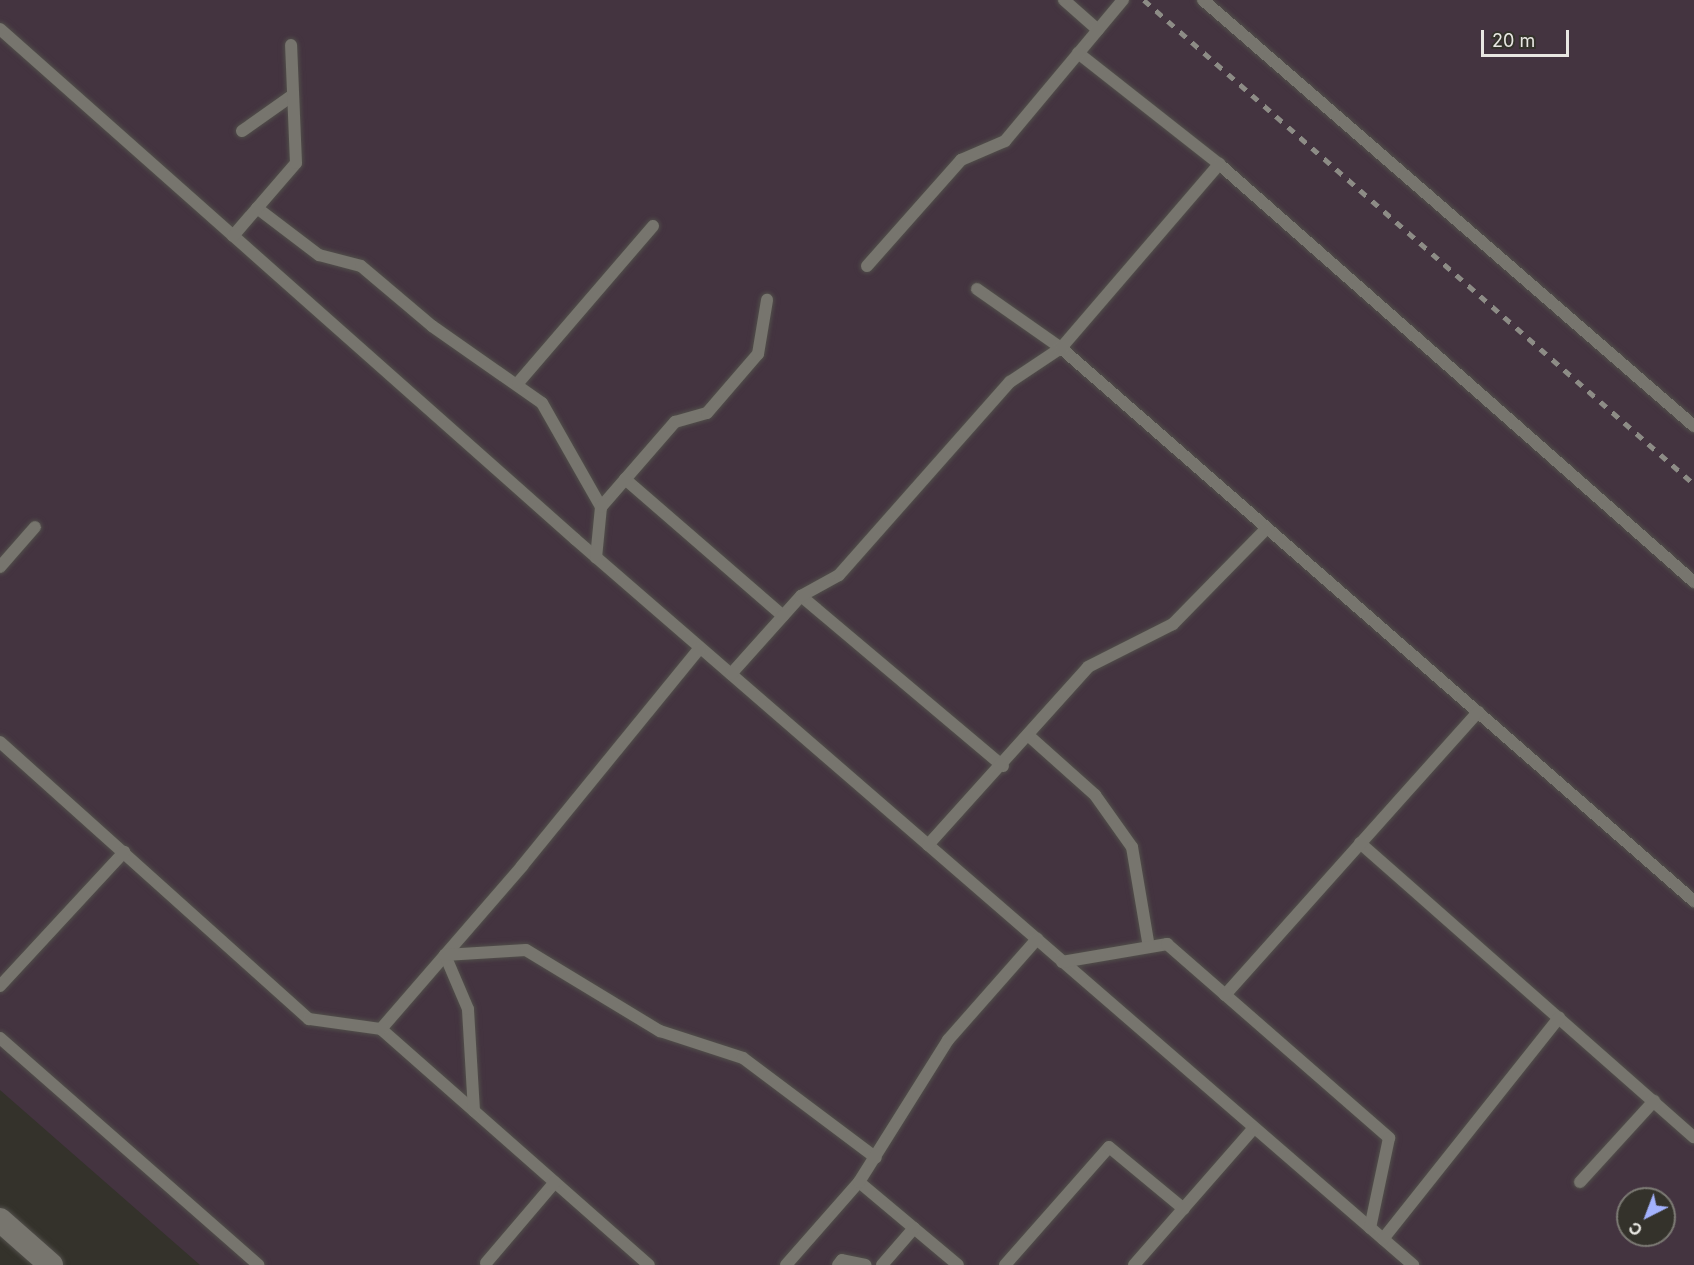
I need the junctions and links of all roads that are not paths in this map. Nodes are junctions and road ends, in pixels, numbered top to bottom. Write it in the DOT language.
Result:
graph roads {
  1 [pos="1064,0"];
  2 [pos="1123,0"];
  3 [pos="1203,0"];
  4 [pos="0,29"];
  5 [pos="1098,30"];
  6 [pos="291,45"];
  7 [pos="1078,53"];
  8 [pos="293,95"];
  9 [pos="242,131"];
  10 [pos="1219,164"];
  11 [pos="257,208"];
  12 [pos="653,226"];
  13 [pos="233,236"];
  14 [pos="867,266"];
  15 [pos="977,289"];
  16 [pos="767,300"];
  17 [pos="1061,348"];
  18 [pos="518,383"];
  19 [pos="1694,426"];
  20 [pos="625,479"];
  21 [pos="601,507"];
  22 [pos="35,527"];
  23 [pos="1267,528"];
  24 [pos="596,558"];
  25 [pos="0,567"];
  26 [pos="1694,582"];
  27 [pos="801,596"];
  28 [pos="783,616"];
  29 [pos="700,648"];
  30 [pos="731,674"];
  31 [pos="1478,712"];
  32 [pos="1029,736"];
  33 [pos="0,742"];
  34 [pos="1003,766"];
  35 [pos="1360,843"];
  36 [pos="928,845"];
  37 [pos="124,852"];
  38 [pos="1694,901"];
  39 [pos="1037,939"];
  40 [pos="1149,947"];
  41 [pos="445,955"];
  42 [pos="1062,962"];
  43 [pos="0,986"];
  44 [pos="1225,995"];
  45 [pos="1559,1018"];
  46 [pos="381,1029"];
  47 [pos="0,1038"];
  48 [pos="1654,1101"];
  49 [pos="474,1111"];
  50 [pos="1254,1128"];
  51 [pos="1694,1137"];
  52 [pos="876,1158"];
  53 [pos="555,1182"];
  54 [pos="859,1182"];
  55 [pos="1580,1182"];
  56 [pos="1184,1209"];
  57 [pos="0,1220"];
  58 [pos="914,1228"];
  59 [pos="1370,1228"];
  60 [pos="1383,1239"];
  61 [pos="486,1263"];
  62 [pos="51,1265"];
  63 [pos="258,1265"];
  64 [pos="649,1265"];
  65 [pos="786,1265"];
  66 [pos="838,1265"];
  67 [pos="865,1265"];
  68 [pos="882,1265"];
  69 [pos="958,1265"];
  70 [pos="1005,1265"];
  71 [pos="1134,1265"];
  72 [pos="1413,1265"];
  1 -- 5 [label="lane"];
  2 -- 5 [label="lane"];
  3 -- 19 [label="lane"];
  4 -- 13 [label="lane"];
  5 -- 7 [label="lane"];
  6 -- 8 [label="lane"];
  7 -- 10 [label="lane"];
  7 -- 14 [label="lane"];
  8 -- 9 [label="lane"];
  8 -- 11 [label="lane"];
  10 -- 17 [label="lane"];
  10 -- 26 [label="lane"];
  11 -- 13 [label="lane"];
  11 -- 18 [label="lane"];
  12 -- 18 [label="lane"];
  13 -- 24 [label="lane"];
  15 -- 17 [label="lane"];
  16 -- 20 [label="lane"];
  17 -- 23 [label="lane"];
  17 -- 27 [label="lane"];
  18 -- 21 [label="lane"];
  20 -- 21 [label="lane"];
  20 -- 28 [label="lane"];
  21 -- 24 [label="lane"];
  22 -- 25 [label="lane"];
  23 -- 31 [label="lane"];
  23 -- 32 [label="lane"];
  24 -- 29 [label="lane"];
  27 -- 28 [label="lane"];
  27 -- 34 [label="lane"];
  28 -- 30 [label="lane"];
  29 -- 30 [label="lane"];
  29 -- 41 [label="lane"];
  30 -- 36 [label="lane"];
  31 -- 35 [label="lane"];
  31 -- 38 [label="lane"];
  32 -- 34 [label="lane"];
  32 -- 40 [label="lane"];
  33 -- 37 [label="lane"];
  34 -- 36 [label="lane"];
  35 -- 44 [label="lane"];
  35 -- 45 [label="lane"];
  36 -- 39 [label="lane"];
  37 -- 43 [label="lane"];
  37 -- 46 [label="lane"];
  39 -- 42 [label="lane"];
  39 -- 52 [label="lane"];
  40 -- 42 [label="lane"];
  40 -- 44 [label="lane"];
  41 -- 46 [label="lane"];
  41 -- 49 [label="lane"];
  41 -- 52 [label="lane"];
  42 -- 50 [label="lane"];
  44 -- 59 [label="lane"];
  45 -- 48 [label="lane"];
  45 -- 60 [label="lane"];
  46 -- 49 [label="lane"];
  47 -- 63 [label="lane"];
  48 -- 51 [label="lane"];
  48 -- 55 [label="lane"];
  49 -- 53 [label="lane"];
  50 -- 56 [label="lane"];
  50 -- 59 [label="lane"];
  52 -- 54 [label="lane"];
  53 -- 61 [label="lane"];
  53 -- 64 [label="lane"];
  54 -- 58 [label="lane"];
  54 -- 65 [label="lane"];
  56 -- 70 [label="lane"];
  56 -- 71 [label="lane"];
  57 -- 62 [label="street"];
  58 -- 68 [label="lane"];
  58 -- 69 [label="lane"];
  59 -- 60 [label="lane"];
  60 -- 72 [label="lane"];
  66 -- 67 [label="lane"];
}
